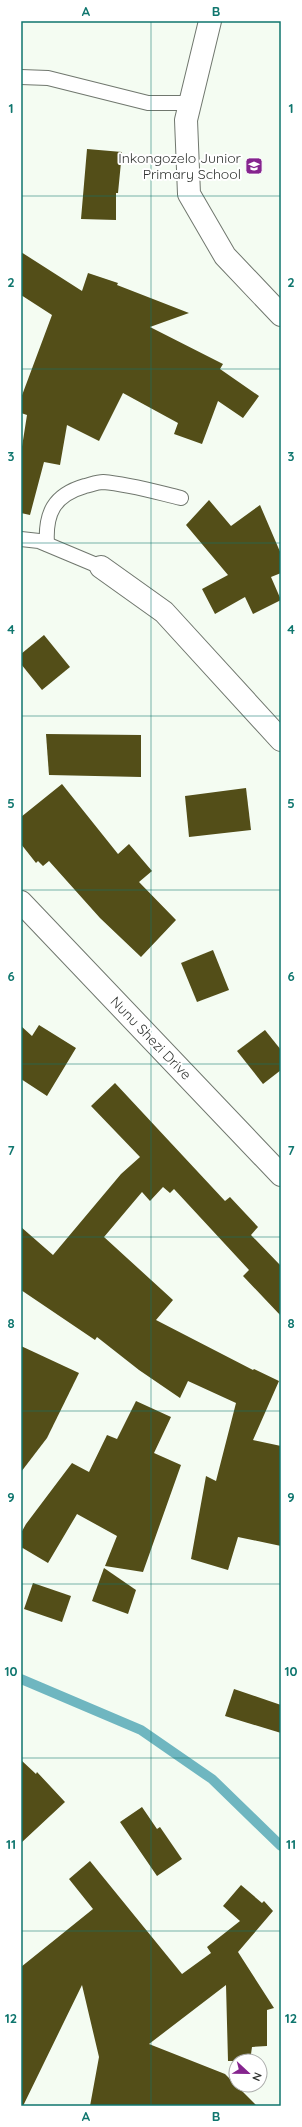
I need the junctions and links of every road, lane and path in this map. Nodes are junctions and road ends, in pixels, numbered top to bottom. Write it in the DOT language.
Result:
graph roads {
  1 [pos="210,21"];
  2 [pos="21,77"];
  3 [pos="190,103"];
  4 [pos="281,315"];
  5 [pos="182,498"];
  6 [pos="21,539"];
  7 [pos="47,544"];
  8 [pos="101,567"];
  9 [pos="281,740"];
  10 [pos="21,902"];
  11 [pos="281,1175"];
  1 -- 3 [label="street"];
  2 -- 3 [label="lane"];
  3 -- 4 [label="street"];
  5 -- 7 [label="lane"];
  6 -- 7 [label="lane"];
  7 -- 8 [label="lane"];
  8 -- 9 [label="street"];
  10 -- 11 [label="street, Nunu Shezi Drive"];
}
